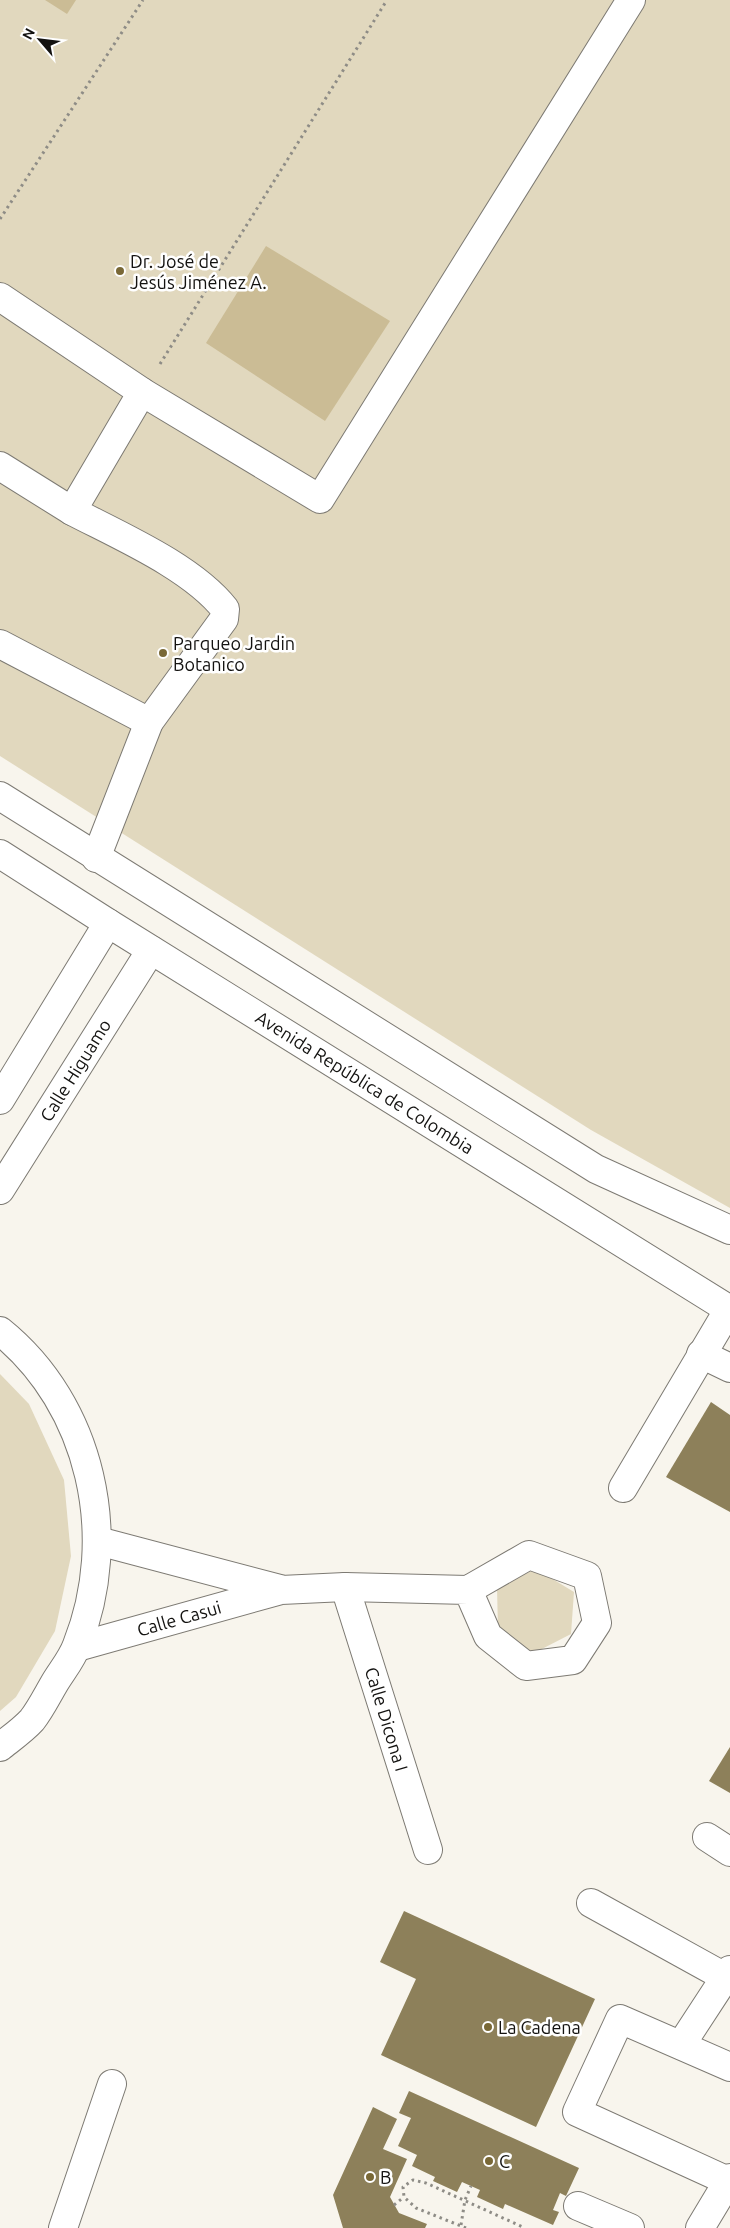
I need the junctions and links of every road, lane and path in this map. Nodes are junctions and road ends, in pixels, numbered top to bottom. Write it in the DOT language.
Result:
graph roads {
  1 [pos="143,0"];
  2 [pos="387,0"];
  3 [pos="631,0"];
  4 [pos="0,219"];
  5 [pos="0,298"];
  6 [pos="142,392"];
  7 [pos="0,466"];
  8 [pos="72,511"];
  9 [pos="0,644"];
  10 [pos="149,722"];
  11 [pos="0,796"];
  12 [pos="0,854"];
  13 [pos="96,858"];
  14 [pos="108,923"];
  15 [pos="150,950"];
  16 [pos="0,1100"];
  17 [pos="0,1190"];
  18 [pos="730,1230"];
  19 [pos="729,1309"];
  20 [pos="0,1331"];
  21 [pos="701,1354"];
  22 [pos="730,1368"];
  23 [pos="623,1488"];
  24 [pos="98,1542"];
  25 [pos="345,1587"];
  26 [pos="281,1590"];
  27 [pos="468,1590"];
  28 [pos="77,1647"];
  29 [pos="0,1747"];
  30 [pos="707,1837"];
  31 [pos="428,1850"];
  32 [pos="730,1852"];
  33 [pos="591,1903"];
  34 [pos="728,1973"];
  35 [pos="681,2045"];
  36 [pos="730,2067"];
  37 [pos="112,2084"];
  38 [pos="729,2179"];
  39 [pos="471,2186"];
  40 [pos="404,2197"];
  41 [pos="465,2200"];
  42 [pos="394,2205"];
  43 [pos="578,2206"];
  44 [pos="461,2226"];
  45 [pos="63,2228"];
  46 [pos="466,2228"];
  47 [pos="525,2228"];
  48 [pos="630,2228"];
  49 [pos="700,2228"];
  1 -- 4 [label="path"];
  2 -- 6 [label="path"];
  3 -- 6 [label="street"];
  5 -- 6 [label="street"];
  6 -- 8 [label="street"];
  7 -- 8 [label="street"];
  8 -- 10 [label="street"];
  9 -- 10 [label="street"];
  10 -- 13 [label="street"];
  11 -- 13 [label="street"];
  12 -- 14 [label="street, Avenida República de Colombia"];
  13 -- 18 [label="street"];
  14 -- 15 [label="street, Avenida República de Colombia"];
  14 -- 16 [label="street"];
  15 -- 17 [label="street, Calle Higuamo"];
  15 -- 19 [label="street, Avenida República de Colombia"];
  19 -- 21 [label="street"];
  20 -- 24 [label="street"];
  21 -- 22 [label="street"];
  21 -- 23 [label="street"];
  24 -- 26 [label="street, Calle Casui"];
  24 -- 28 [label="street"];
  25 -- 26 [label="street, Calle Casui"];
  25 -- 27 [label="street, Calle Casui"];
  25 -- 31 [label="street, Calle Dicona I"];
  26 -- 28 [label="street, Calle Casui"];
  27 -- 27 [label="street"];
  28 -- 29 [label="street"];
  30 -- 32 [label="street"];
  33 -- 34 [label="street"];
  34 -- 35 [label="street"];
  35 -- 36 [label="street"];
  35 -- 38 [label="street"];
  37 -- 45 [label="street"];
  38 -- 49 [label="street"];
  39 -- 41 [label="path"];
  40 -- 41 [label="path"];
  40 -- 42 [label="path"];
  40 -- 44 [label="path"];
  41 -- 44 [label="path"];
  41 -- 47 [label="path"];
  43 -- 48 [label="street"];
  44 -- 46 [label="path"];
}
